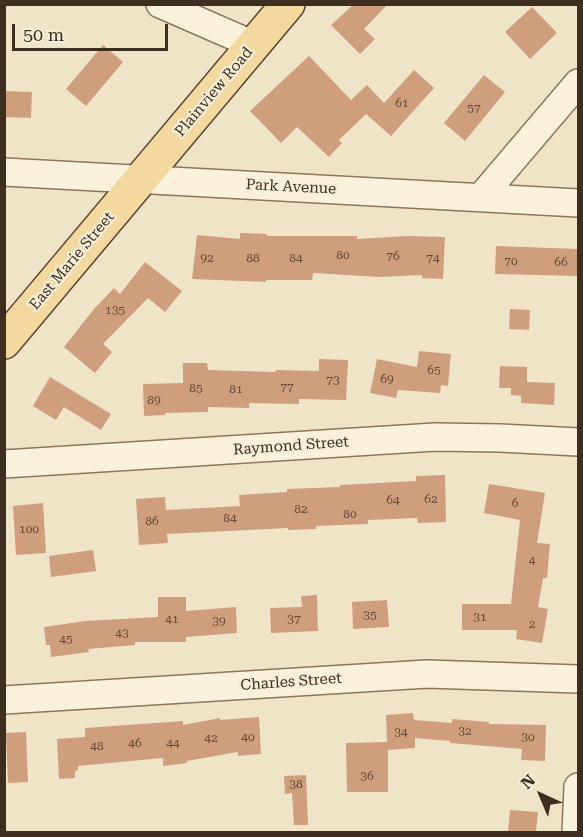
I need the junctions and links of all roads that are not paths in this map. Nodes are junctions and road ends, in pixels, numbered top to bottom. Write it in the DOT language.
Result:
graph roads {
  1 [pos="160,4"];
  2 [pos="288,4"];
  3 [pos="254,45"];
  4 [pos="579,83"];
  5 [pos="4,172"];
  6 [pos="140,179"];
  7 [pos="482,197"];
  8 [pos="579,203"];
  9 [pos="4,342"];
  10 [pos="579,442"];
  11 [pos="4,464"];
  12 [pos="579,679"];
  13 [pos="4,700"];
  14 [pos="579,787"];
  15 [pos="576,832"];
  1 -- 3 [label="street"];
  2 -- 3 [label="main road, Plainview Road"];
  3 -- 6 [label="main road, Plainview Road"];
  4 -- 7 [label="street"];
  5 -- 6 [label="street, Park Avenue"];
  6 -- 7 [label="street, Park Avenue"];
  6 -- 9 [label="main road, East Marie Street"];
  7 -- 8 [label="street, Park Avenue"];
  10 -- 11 [label="street, Raymond Street"];
  12 -- 13 [label="street, Charles Street"];
  14 -- 15 [label="street"];
}
